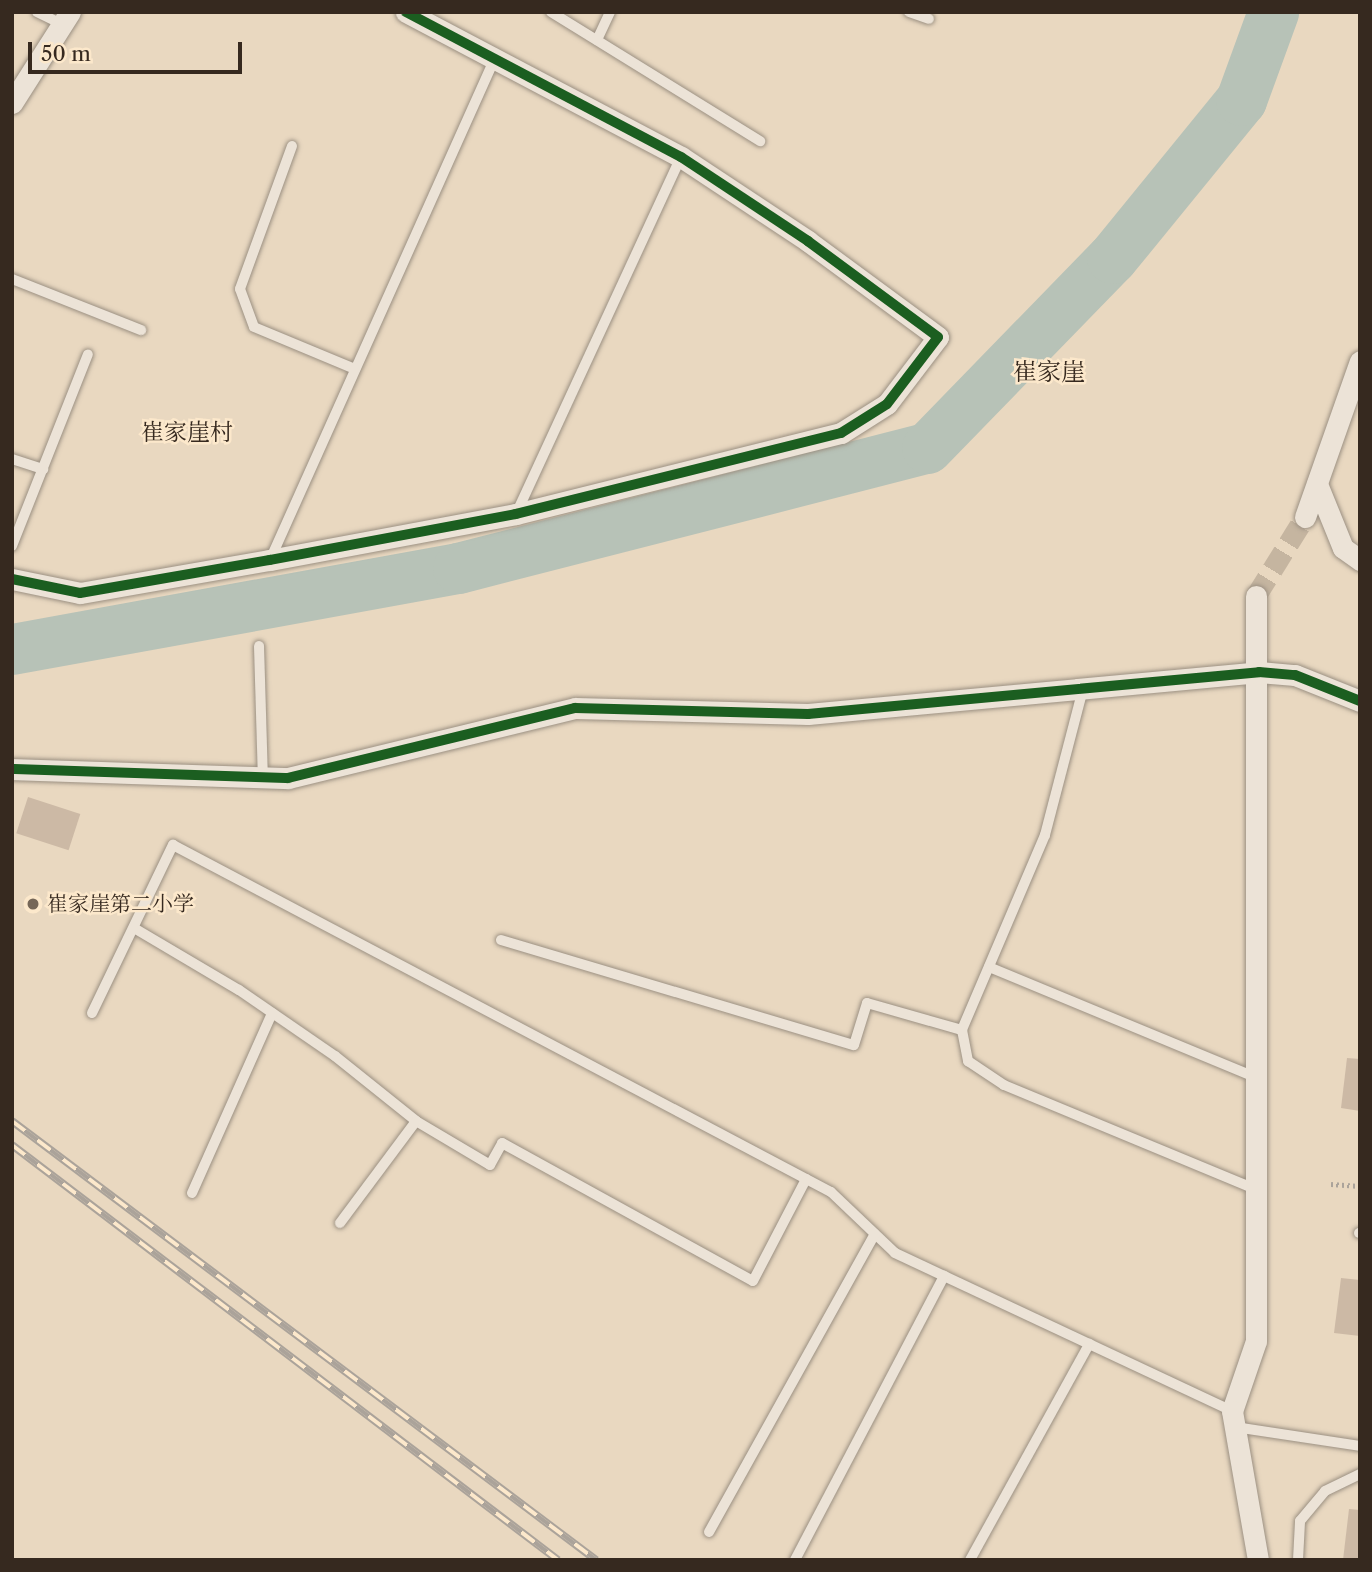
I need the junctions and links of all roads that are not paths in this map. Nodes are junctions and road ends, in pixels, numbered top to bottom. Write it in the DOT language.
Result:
graph roads {
  1 [pos="37,12"];
  2 [pos="406,12"];
  3 [pos="551,12"];
  4 [pos="610,12"];
  5 [pos="909,12"];
  6 [pos="66,18"];
  7 [pos="929,19"];
  8 [pos="597,40"];
  9 [pos="495,58"];
  10 [pos="12,103"];
  11 [pos="760,141"];
  12 [pos="292,146"];
  13 [pos="681,158"];
  14 [pos="12,279"];
  15 [pos="141,330"];
  16 [pos="88,354"];
  17 [pos="1360,361"];
  18 [pos="355,369"];
  19 [pos="12,459"];
  20 [pos="43,470"];
  21 [pos="1317,484"];
  22 [pos="516,514"];
  23 [pos="1306,517"];
  24 [pos="12,546"];
  25 [pos="270,560"];
  26 [pos="1360,560"];
  27 [pos="12,579"];
  28 [pos="1256,596"];
  29 [pos="259,646"];
  30 [pos="1259,672"];
  31 [pos="1083,689"];
  32 [pos="1360,701"];
  33 [pos="12,769"];
  34 [pos="262,777"];
  35 [pos="134,928"];
  36 [pos="501,940"];
  37 [pos="989,967"];
  38 [pos="92,1013"];
  39 [pos="272,1013"];
  40 [pos="962,1030"];
  41 [pos="1255,1077"];
  42 [pos="416,1121"];
  43 [pos="806,1179"];
  44 [pos="1255,1189"];
  45 [pos="192,1193"];
  46 [pos="340,1223"];
  47 [pos="875,1234"];
  48 [pos="944,1276"];
  49 [pos="1090,1344"];
  50 [pos="1233,1419"];
  51 [pos="1360,1446"];
  52 [pos="1360,1474"];
  53 [pos="709,1532"];
  54 [pos="795,1560"];
  55 [pos="970,1560"];
  56 [pos="1258,1560"];
  57 [pos="1298,1560"];
  1 -- 6 [label="lane"];
  2 -- 9 [label="street"];
  3 -- 8 [label="lane"];
  4 -- 8 [label="lane"];
  5 -- 7 [label="lane"];
  6 -- 10 [label="street"];
  8 -- 11 [label="lane"];
  9 -- 13 [label="street"];
  9 -- 18 [label="lane"];
  12 -- 18 [label="lane"];
  13 -- 22 [label="lane"];
  13 -- 22 [label="street"];
  14 -- 15 [label="lane"];
  16 -- 20 [label="lane"];
  17 -- 21 [label="street"];
  18 -- 25 [label="lane"];
  19 -- 20 [label="lane"];
  20 -- 24 [label="lane"];
  21 -- 23 [label="street"];
  21 -- 26 [label="street"];
  22 -- 25 [label="street"];
  25 -- 27 [label="street"];
  28 -- 30 [label="street"];
  29 -- 34 [label="lane"];
  30 -- 31 [label="street"];
  30 -- 32 [label="street"];
  30 -- 41 [label="street"];
  31 -- 34 [label="street"];
  31 -- 37 [label="lane"];
  33 -- 34 [label="street"];
  35 -- 38 [label="lane"];
  35 -- 39 [label="lane"];
  35 -- 43 [label="lane"];
  36 -- 40 [label="lane"];
  37 -- 40 [label="lane"];
  37 -- 41 [label="lane"];
  39 -- 42 [label="lane"];
  39 -- 45 [label="lane"];
  40 -- 44 [label="lane"];
  41 -- 44 [label="street"];
  42 -- 43 [label="lane"];
  42 -- 46 [label="lane"];
  43 -- 47 [label="lane"];
  44 -- 50 [label="street"];
  47 -- 48 [label="lane"];
  47 -- 53 [label="lane"];
  48 -- 49 [label="lane"];
  48 -- 54 [label="lane"];
  49 -- 50 [label="lane"];
  49 -- 55 [label="lane"];
  50 -- 51 [label="lane"];
  50 -- 56 [label="street"];
  52 -- 57 [label="lane"];
}
